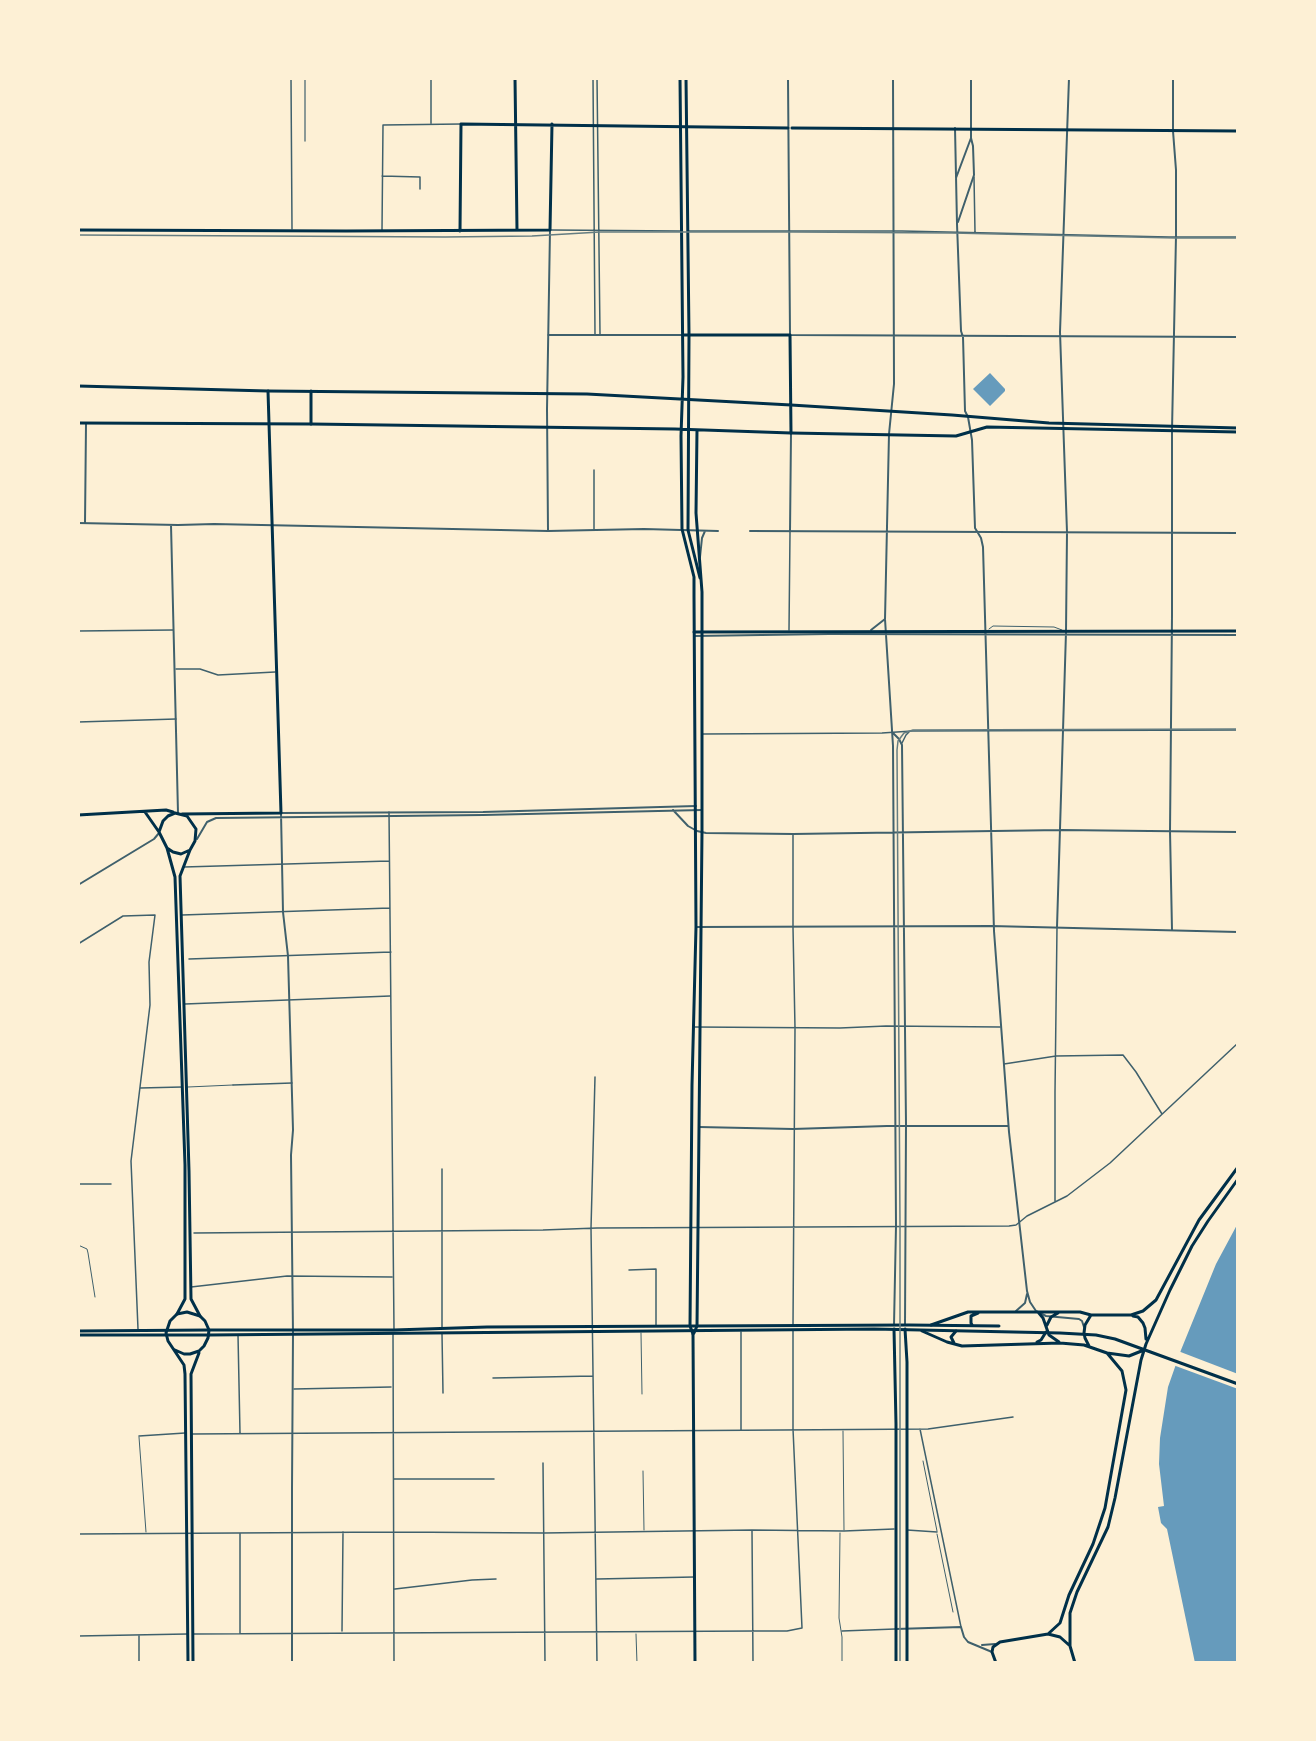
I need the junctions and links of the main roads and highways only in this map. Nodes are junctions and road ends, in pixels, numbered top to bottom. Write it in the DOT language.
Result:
graph roads {
  1 [pos="515,78"];
  2 [pos="680,78"];
  3 [pos="686,78"];
  4 [pos="517,124"];
  5 [pos="552,124"];
  6 [pos="680,125"];
  7 [pos="686,126"];
  8 [pos="1238,131"];
  9 [pos="78,230"];
  10 [pos="517,230"];
  11 [pos="460,231"];
  12 [pos="683,335"];
  13 [pos="689,335"];
  14 [pos="78,386"];
  15 [pos="268,391"];
  16 [pos="311,391"];
  17 [pos="683,400"];
  18 [pos="688,401"];
  19 [pos="790,405"];
  20 [pos="78,423"];
  21 [pos="270,424"];
  22 [pos="311,424"];
  23 [pos="1062,426"];
  24 [pos="682,430"];
  25 [pos="687,430"];
  26 [pos="697,430"];
  27 [pos="1238,430"];
  28 [pos="790,433"];
  29 [pos="700,579"];
  30 [pos="1238,633"];
  31 [pos="694,634"];
  32 [pos="702,634"];
  33 [pos="144,812"];
  34 [pos="178,813"];
  35 [pos="78,815"];
  36 [pos="159,832"];
  37 [pos="167,848"];
  38 [pos="190,850"];
  39 [pos="692,1075"];
  40 [pos="700,1075"];
  41 [pos="184,1087"];
  42 [pos="1238,1167"];
  43 [pos="1238,1179"];
  44 [pos="1036,1311"];
  45 [pos="980,1312"];
  46 [pos="1060,1312"];
  47 [pos="177,1314"];
  48 [pos="1091,1315"];
  49 [pos="1131,1315"];
  50 [pos="200,1316"];
  51 [pos="929,1325"];
  52 [pos="894,1327"];
  53 [pos="905,1327"];
  54 [pos="977,1327"];
  55 [pos="793,1328"];
  56 [pos="1047,1328"];
  57 [pos="593,1330"];
  58 [pos="693,1330"];
  59 [pos="918,1330"];
  60 [pos="956,1331"];
  61 [pos="1007,1331"];
  62 [pos="209,1332"];
  63 [pos="293,1332"];
  64 [pos="394,1332"];
  65 [pos="78,1333"];
  66 [pos="166,1333"];
  67 [pos="1023,1343"];
  68 [pos="1060,1343"];
  69 [pos="958,1345"];
  70 [pos="1146,1346"];
  71 [pos="1090,1347"];
  72 [pos="175,1350"];
  73 [pos="199,1351"];
  74 [pos="1107,1353"];
  75 [pos="1238,1384"];
  76 [pos="189,1533"];
  77 [pos="1048,1634"];
  78 [pos="1070,1646"];
  79 [pos="188,1663"];
  80 [pos="193,1663"];
  81 [pos="695,1663"];
  82 [pos="896,1663"];
  83 [pos="907,1663"];
  84 [pos="996,1663"];
  85 [pos="1075,1663"];
  1 -- 4 [label="main road"];
  2 -- 6 [label="main road"];
  3 -- 7 [label="main road"];
  4 -- 5 [label="main road"];
  4 -- 10 [label="main road"];
  4 -- 11 [label="main road"];
  5 -- 6 [label="main road"];
  5 -- 10 [label="main road"];
  6 -- 7 [label="main road"];
  6 -- 12 [label="main road"];
  7 -- 8 [label="main road"];
  7 -- 13 [label="main road"];
  9 -- 11 [label="main road"];
  10 -- 11 [label="main road"];
  12 -- 13 [label="main road"];
  12 -- 17 [label="main road"];
  13 -- 18 [label="main road"];
  13 -- 19 [label="main road"];
  14 -- 15 [label="main road"];
  15 -- 16 [label="main road"];
  15 -- 21 [label="main road"];
  16 -- 17 [label="main road"];
  16 -- 22 [label="main road"];
  17 -- 18 [label="main road"];
  17 -- 24 [label="main road"];
  18 -- 19 [label="main road"];
  18 -- 25 [label="main road"];
  19 -- 23 [label="main road"];
  19 -- 28 [label="main road"];
  20 -- 21 [label="main road"];
  21 -- 22 [label="main road"];
  21 -- 34 [label="main road"];
  22 -- 24 [label="main road"];
  23 -- 27 [label="main road"];
  23 -- 28 [label="main road"];
  24 -- 25 [label="main road"];
  24 -- 31 [label="main road"];
  25 -- 26 [label="main road"];
  25 -- 29 [label="main road"];
  26 -- 28 [label="main road"];
  26 -- 29 [label="main road"];
  29 -- 32 [label="main road"];
  30 -- 32 [label="main road"];
  31 -- 32 [label="main road"];
  31 -- 39 [label="main road"];
  32 -- 40 [label="main road"];
  33 -- 34 [label="main road"];
  33 -- 35 [label="main road"];
  33 -- 36 [label="main road"];
  34 -- 36 [label="main road"];
  34 -- 38 [label="main road"];
  36 -- 37 [label="main road"];
  37 -- 38 [label="main road"];
  37 -- 41 [label="main road"];
  38 -- 41 [label="main road"];
  39 -- 40 [label="main road"];
  39 -- 58 [label="main road"];
  40 -- 58 [label="main road"];
  41 -- 47 [label="main road"];
  41 -- 50 [label="main road"];
  42 -- 49 [label="main road"];
  43 -- 70 [label="main road"];
  44 -- 45 [label="main road"];
  44 -- 46 [label="main road"];
  44 -- 56 [label="main road"];
  45 -- 51 [label="main road"];
  45 -- 54 [label="main road"];
  46 -- 48 [label="main road"];
  46 -- 56 [label="main road"];
  47 -- 50 [label="main road"];
  47 -- 66 [label="main road"];
  48 -- 49 [label="main road"];
  48 -- 71 [label="main road"];
  49 -- 70 [label="main road"];
  50 -- 62 [label="main road"];
  51 -- 53 [label="main road"];
  51 -- 54 [label="main road"];
  52 -- 53 [label="main road"];
  52 -- 55 [label="main road"];
  52 -- 82 [label="main road"];
  53 -- 59 [label="main road"];
  53 -- 83 [label="main road"];
  54 -- 61 [label="main road"];
  55 -- 58 [label="main road"];
  55 -- 58 [label="main road"];
  56 -- 67 [label="main road"];
  56 -- 68 [label="main road"];
  57 -- 58 [label="main road"];
  57 -- 58 [label="main road"];
  57 -- 64 [label="main road"];
  57 -- 64 [label="main road"];
  58 -- 81 [label="main road"];
  59 -- 60 [label="main road"];
  59 -- 69 [label="main road"];
  60 -- 61 [label="main road"];
  60 -- 69 [label="main road"];
  61 -- 75 [label="main road"];
  62 -- 63 [label="main road"];
  62 -- 63 [label="main road"];
  62 -- 66 [label="main road"];
  62 -- 73 [label="main road"];
  63 -- 64 [label="main road"];
  65 -- 66 [label="main road"];
  65 -- 66 [label="main road"];
  66 -- 72 [label="main road"];
  67 -- 68 [label="main road"];
  67 -- 69 [label="main road"];
  68 -- 71 [label="main road"];
  70 -- 74 [label="main road"];
  70 -- 78 [label="main road"];
  71 -- 74 [label="main road"];
  72 -- 73 [label="main road"];
  72 -- 76 [label="main road"];
  73 -- 76 [label="main road"];
  74 -- 77 [label="main road"];
  76 -- 79 [label="main road"];
  76 -- 80 [label="main road"];
  77 -- 78 [label="main road"];
  77 -- 84 [label="main road"];
  78 -- 85 [label="main road"];
}
